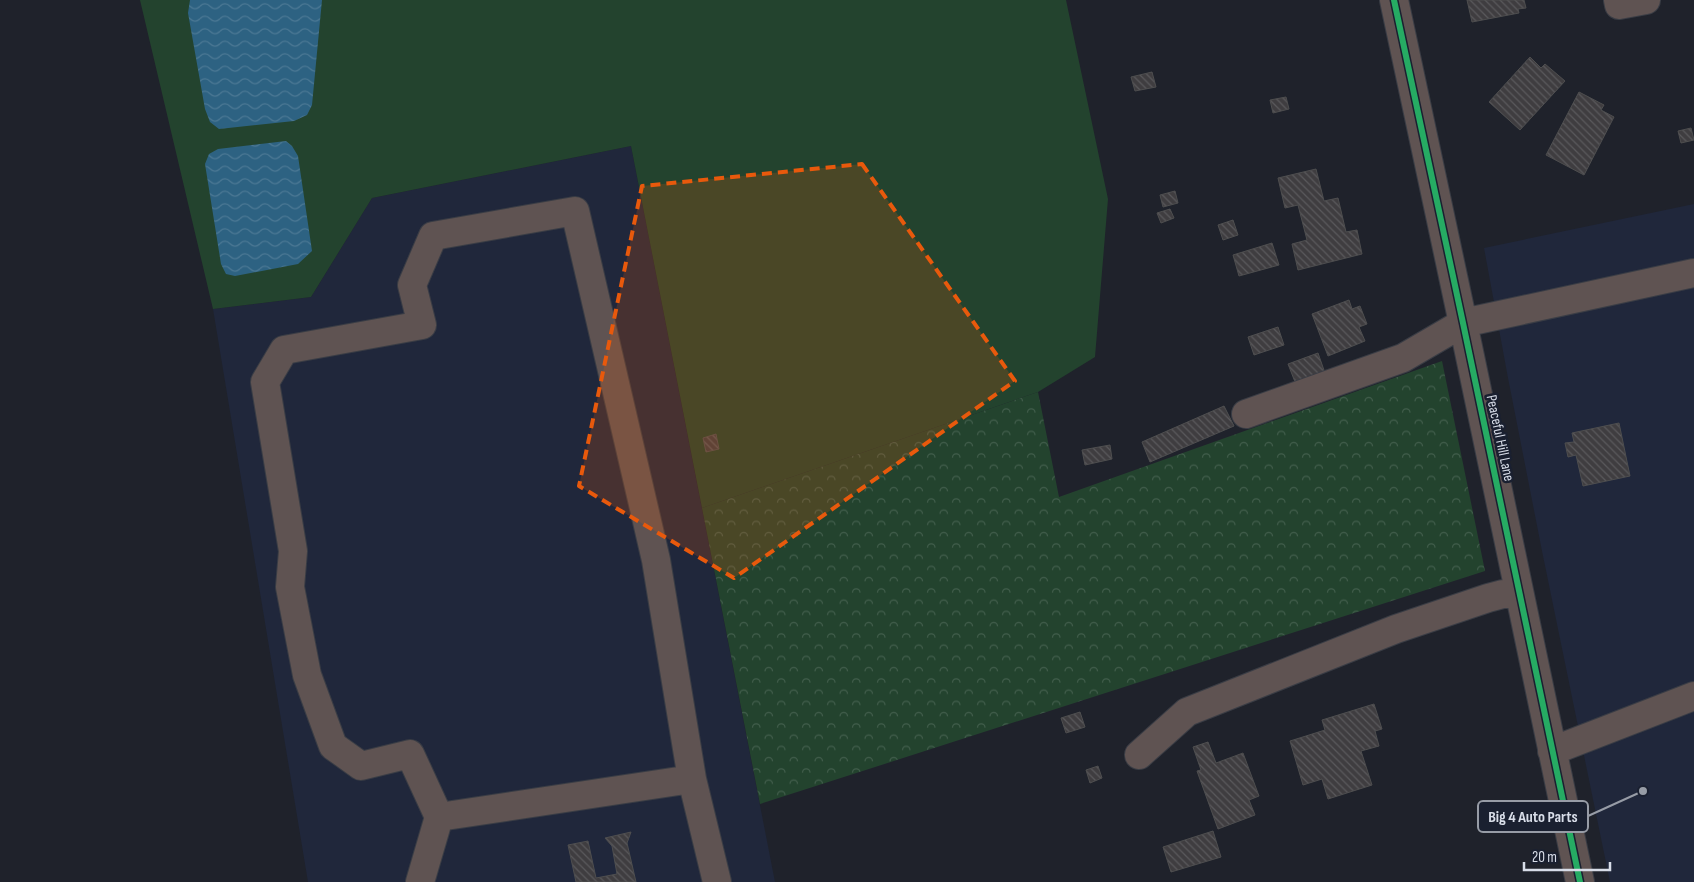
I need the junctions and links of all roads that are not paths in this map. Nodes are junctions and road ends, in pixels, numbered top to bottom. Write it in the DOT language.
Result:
graph roads {
  1 [pos="1394,0"];
  2 [pos="1618,0"];
  3 [pos="1646,0"];
  4 [pos="1694,273"];
  5 [pos="1464,323"];
  6 [pos="1246,414"];
  7 [pos="1519,594"];
  8 [pos="1694,696"];
  9 [pos="1552,751"];
  10 [pos="1139,755"];
  11 [pos="692,779"];
  12 [pos="439,817"];
  13 [pos="420,882"];
  14 [pos="717,882"];
  15 [pos="1580,882"];
  1 -- 5 [label="street, Peaceful Hill Lane"];
  2 -- 3 [label="street"];
  4 -- 5 [label="street"];
  5 -- 6 [label="street"];
  5 -- 7 [label="street, Peaceful Hill Lane"];
  7 -- 9 [label="street, Peaceful Hill Lane"];
  7 -- 10 [label="street"];
  8 -- 9 [label="street"];
  9 -- 15 [label="street, Peaceful Hill Lane"];
  11 -- 12 [label="street"];
  11 -- 12 [label="street"];
  11 -- 14 [label="street"];
  12 -- 13 [label="street"];
}
